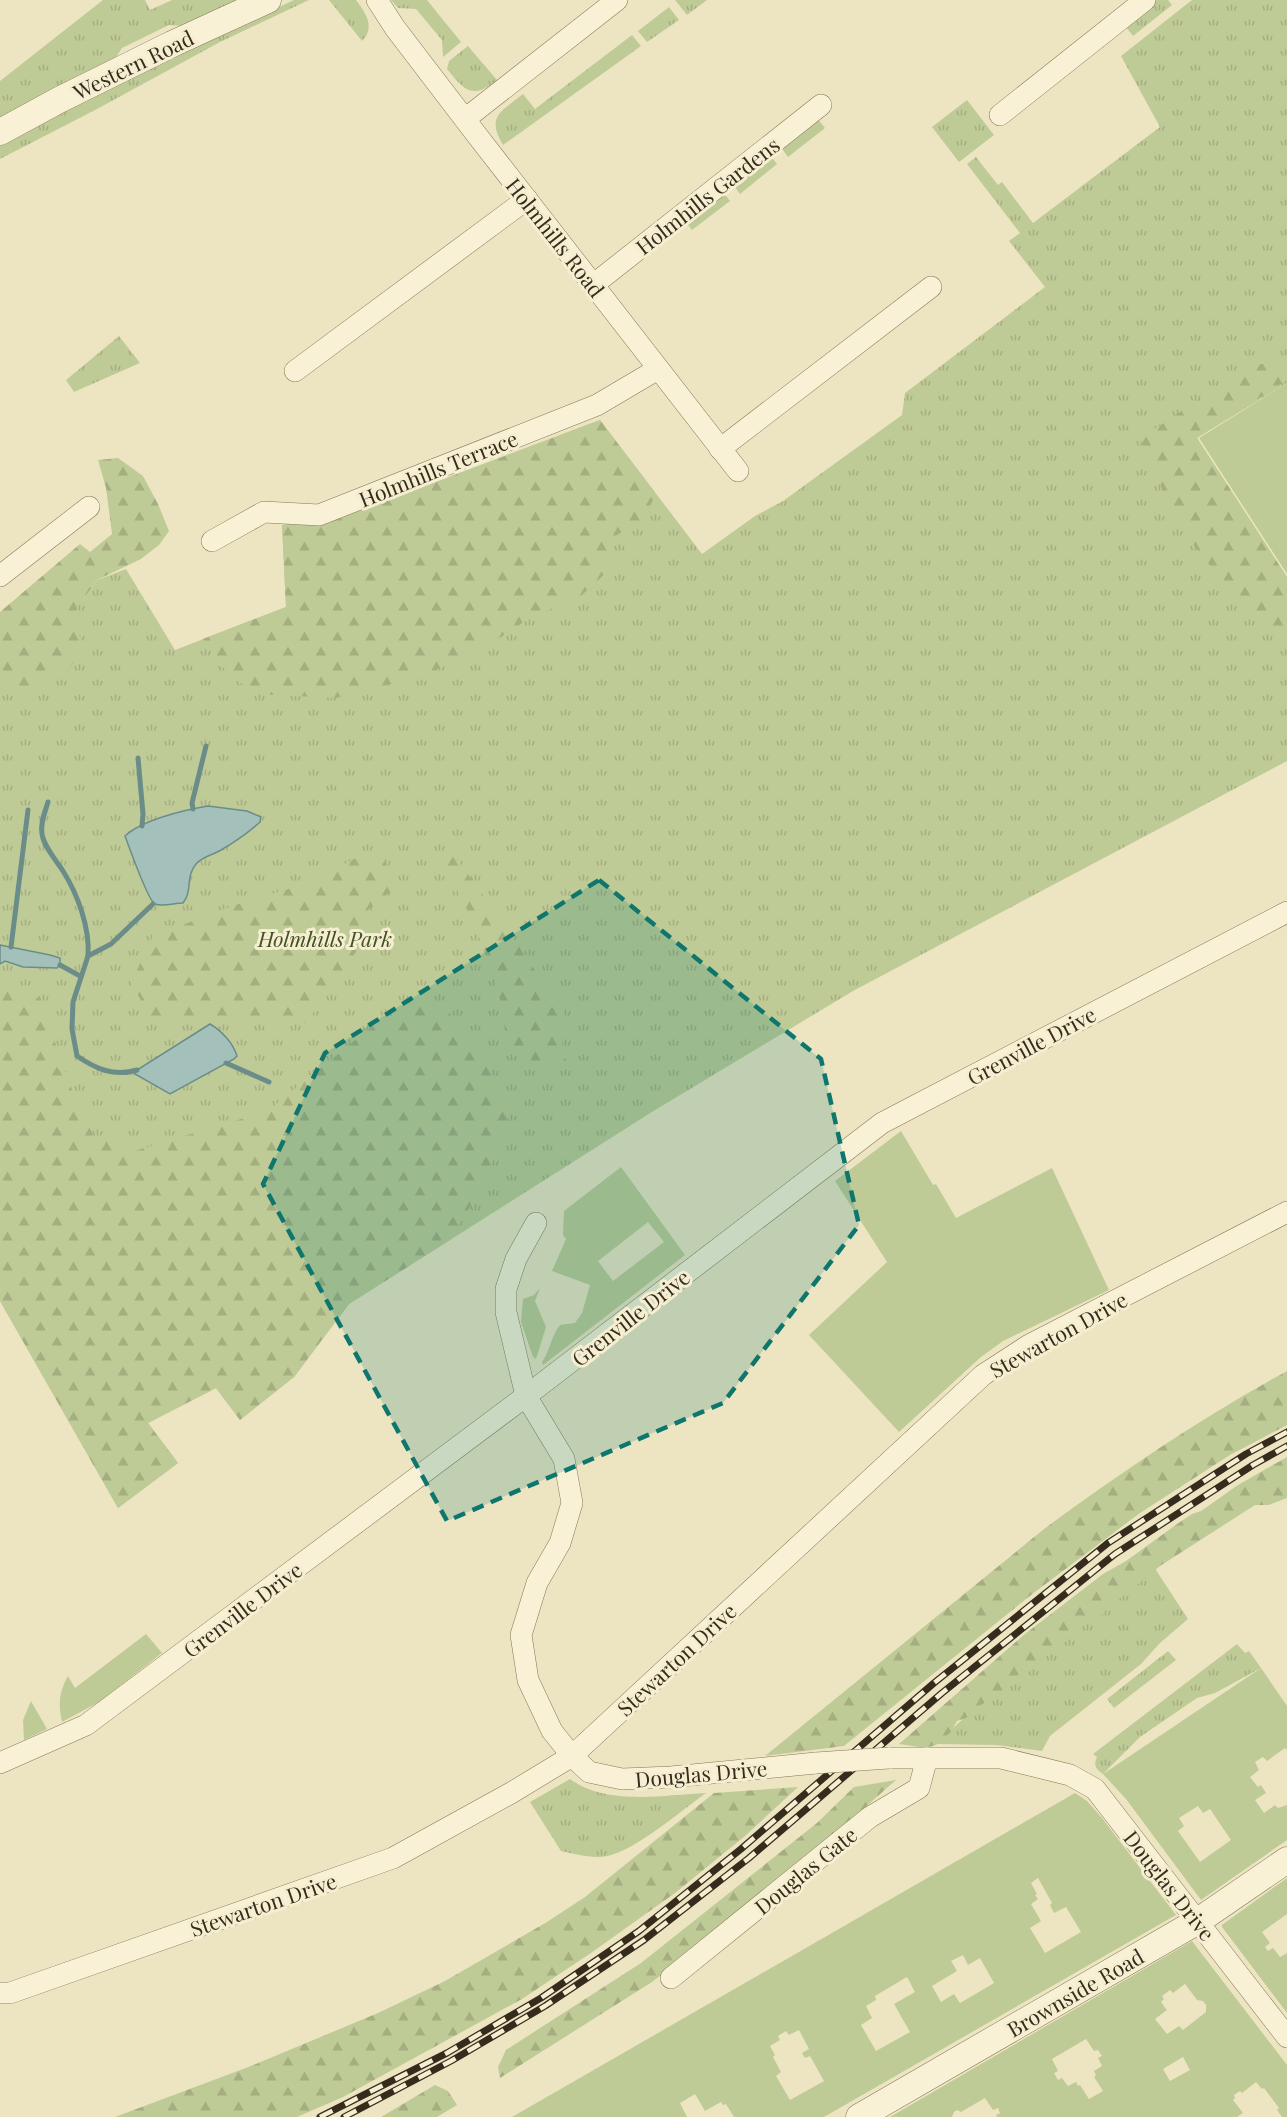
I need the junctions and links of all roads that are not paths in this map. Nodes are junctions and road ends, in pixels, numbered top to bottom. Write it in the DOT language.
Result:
graph roads {
  1 [pos="268,0"];
  2 [pos="377,0"];
  3 [pos="618,0"];
  4 [pos="1145,0"];
  5 [pos="821,105"];
  6 [pos="1000,114"];
  7 [pos="465,119"];
  8 [pos="0,132"];
  9 [pos="526,199"];
  10 [pos="593,285"];
  11 [pos="931,287"];
  12 [pos="658,369"];
  13 [pos="296,371"];
  14 [pos="720,449"];
  15 [pos="738,471"];
  16 [pos="89,507"];
  17 [pos="212,541"];
  18 [pos="0,576"];
  19 [pos="1287,912"];
  20 [pos="1287,1212"];
  21 [pos="536,1223"];
  22 [pos="526,1396"];
  23 [pos="572,1756"];
  24 [pos="927,1758"];
  25 [pos="0,1763"];
  26 [pos="1287,1860"];
  27 [pos="1198,1921"];
  28 [pos="671,1978"];
  29 [pos="0,1993"];
  30 [pos="1287,2037"];
  31 [pos="859,2117"];
  1 -- 8 [label="street, Western Road"];
  2 -- 7 [label="street, Holmhills Road"];
  3 -- 7 [label="street"];
  4 -- 6 [label="street"];
  5 -- 10 [label="street, Holmhills Gardens"];
  7 -- 9 [label="street, Holmhills Road"];
  9 -- 10 [label="street, Holmhills Road"];
  9 -- 13 [label="street"];
  10 -- 12 [label="street, Holmhills Road"];
  11 -- 14 [label="street"];
  12 -- 14 [label="street, Holmhills Road"];
  12 -- 17 [label="street, Holmhills Terrace"];
  14 -- 15 [label="street, Holmhills Road"];
  16 -- 18 [label="street"];
  19 -- 22 [label="street, Grenville Drive"];
  20 -- 23 [label="street, Stewarton Drive"];
  21 -- 22 [label="street, Douglas Drive"];
  22 -- 23 [label="street, Douglas Drive"];
  22 -- 25 [label="street, Grenville Drive"];
  23 -- 24 [label="street, Douglas Drive, bridge"];
  23 -- 29 [label="street, Stewarton Drive"];
  24 -- 27 [label="street, Douglas Drive"];
  24 -- 28 [label="street, Douglas Gate"];
  26 -- 27 [label="street, Brownside Road"];
  27 -- 30 [label="street, Douglas Drive"];
  27 -- 31 [label="street, Brownside Road"];
}
